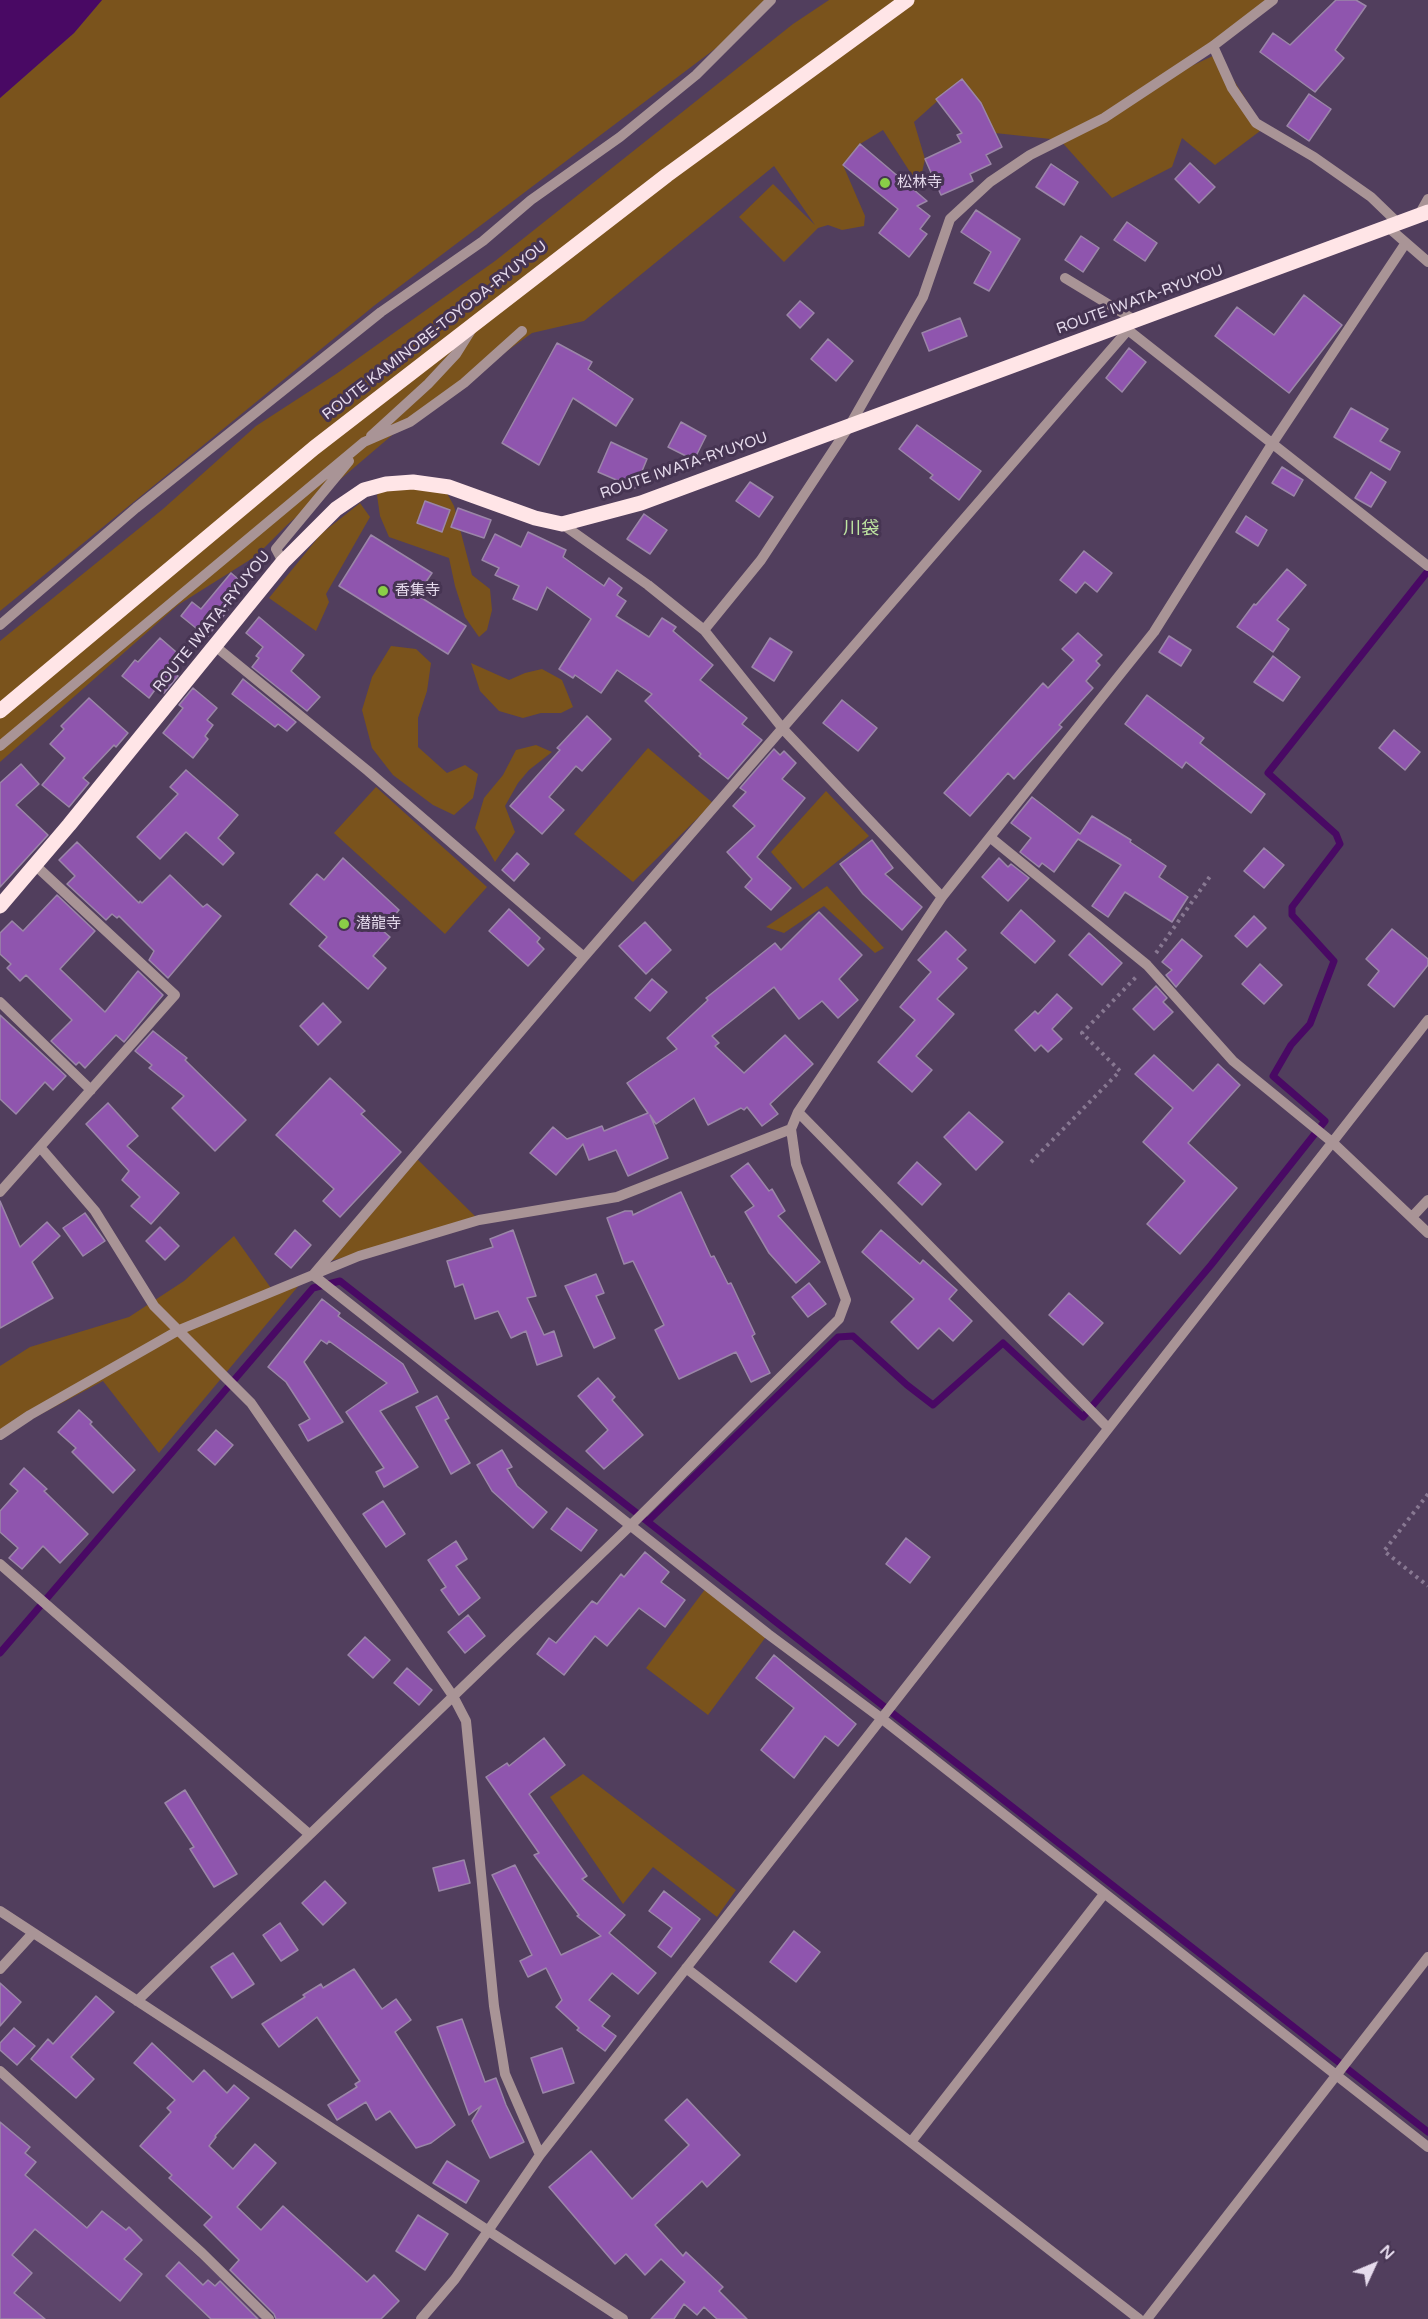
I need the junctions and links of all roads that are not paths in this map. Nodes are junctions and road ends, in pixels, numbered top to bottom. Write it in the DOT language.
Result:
graph roads {
  1 [pos="771,0"];
  2 [pos="907,0"];
  3 [pos="1273,0"];
  4 [pos="1213,46"];
  5 [pos="1428,199"];
  6 [pos="1424,214"];
  7 [pos="1394,226"];
  8 [pos="1405,244"];
  9 [pos="1428,262"];
  10 [pos="1065,278"];
  11 [pos="477,322"];
  12 [pos="1131,325"];
  13 [pos="522,331"];
  14 [pos="850,425"];
  15 [pos="364,442"];
  16 [pos="1272,444"];
  17 [pos="562,524"];
  18 [pos="283,562"];
  19 [pos="1428,566"];
  20 [pos="0,624"];
  21 [pos="704,630"];
  22 [pos="214,646"];
  23 [pos="0,711"];
  24 [pos="783,729"];
  25 [pos="0,746"];
  26 [pos="991,838"];
  27 [pos="35,865"];
  28 [pos="942,897"];
  29 [pos="0,906"];
  30 [pos="584,957"];
  31 [pos="0,1002"];
  32 [pos="1428,1020"];
  33 [pos="91,1090"];
  34 [pos="798,1112"];
  35 [pos="791,1129"];
  36 [pos="1332,1142"];
  37 [pos="40,1147"];
  38 [pos="0,1192"];
  39 [pos="1428,1200"];
  40 [pos="1412,1217"];
  41 [pos="1428,1233"];
  42 [pos="313,1275"];
  43 [pos="179,1330"];
  44 [pos="1108,1428"];
  45 [pos="0,1436"];
  46 [pos="631,1525"];
  47 [pos="0,1564"];
  48 [pos="453,1696"];
  49 [pos="881,1718"];
  50 [pos="309,1834"];
  51 [pos="1104,1894"];
  52 [pos="0,1911"];
  53 [pos="33,1933"];
  54 [pos="1428,1957"];
  55 [pos="686,1968"];
  56 [pos="0,1969"];
  57 [pos="137,2001"];
  58 [pos="0,2071"];
  59 [pos="1335,2076"];
  60 [pos="911,2142"];
  61 [pos="1428,2147"];
  62 [pos="540,2155"];
  63 [pos="488,2230"];
  64 [pos="269,2319"];
  65 [pos="421,2319"];
  66 [pos="623,2319"];
  67 [pos="1139,2319"];
  68 [pos="1147,2319"];
  1 -- 20 [label="street"];
  2 -- 11 [label="main road, ROUTE KAMINOBE-TOYODA-RYUYOU"];
  3 -- 4 [label="street"];
  4 -- 7 [label="street"];
  4 -- 14 [label="street"];
  5 -- 6 [label="street"];
  6 -- 7 [label="main road, ROUTE IWATA-RYUYOU"];
  7 -- 8 [label="street"];
  7 -- 12 [label="main road, ROUTE IWATA-RYUYOU"];
  8 -- 9 [label="street"];
  8 -- 16 [label="street"];
  10 -- 12 [label="street"];
  11 -- 15 [label="street"];
  11 -- 23 [label="main road, ROUTE KAMINOBE-TOYODA-RYUYOU"];
  12 -- 14 [label="main road, ROUTE IWATA-RYUYOU"];
  12 -- 16 [label="street"];
  12 -- 24 [label="street"];
  13 -- 15 [label="street"];
  14 -- 17 [label="main road, ROUTE IWATA-RYUYOU"];
  14 -- 21 [label="street"];
  15 -- 18 [label="street"];
  15 -- 25 [label="street"];
  16 -- 19 [label="street"];
  16 -- 26 [label="street"];
  17 -- 18 [label="main road, ROUTE IWATA-RYUYOU"];
  17 -- 21 [label="street"];
  18 -- 22 [label="main road, ROUTE IWATA-RYUYOU"];
  21 -- 24 [label="street"];
  22 -- 27 [label="main road, ROUTE IWATA-RYUYOU"];
  22 -- 30 [label="street"];
  24 -- 28 [label="street"];
  24 -- 30 [label="street"];
  26 -- 28 [label="street"];
  26 -- 36 [label="street"];
  27 -- 29 [label="main road, ROUTE IWATA-RYUYOU"];
  27 -- 33 [label="street"];
  28 -- 34 [label="street"];
  30 -- 42 [label="street"];
  31 -- 33 [label="street"];
  32 -- 36 [label="street"];
  33 -- 37 [label="street"];
  34 -- 35 [label="street"];
  34 -- 44 [label="street"];
  35 -- 42 [label="street"];
  35 -- 46 [label="street"];
  36 -- 40 [label="street"];
  36 -- 44 [label="street"];
  37 -- 38 [label="street"];
  37 -- 43 [label="street"];
  39 -- 40 [label="street"];
  40 -- 41 [label="street"];
  42 -- 43 [label="street"];
  42 -- 46 [label="street"];
  43 -- 45 [label="street"];
  43 -- 48 [label="street"];
  44 -- 49 [label="street"];
  46 -- 48 [label="street"];
  46 -- 49 [label="street"];
  47 -- 50 [label="street"];
  48 -- 50 [label="street"];
  48 -- 62 [label="street"];
  49 -- 51 [label="street"];
  49 -- 55 [label="street"];
  50 -- 57 [label="street"];
  51 -- 59 [label="street"];
  51 -- 60 [label="street"];
  52 -- 53 [label="street"];
  53 -- 56 [label="street"];
  53 -- 57 [label="street"];
  54 -- 59 [label="street"];
  55 -- 60 [label="street"];
  55 -- 62 [label="street"];
  57 -- 63 [label="street"];
  58 -- 64 [label="street"];
  59 -- 61 [label="street"];
  59 -- 68 [label="street"];
  60 -- 67 [label="street"];
  62 -- 63 [label="street"];
  63 -- 65 [label="street"];
  63 -- 66 [label="street"];
}
